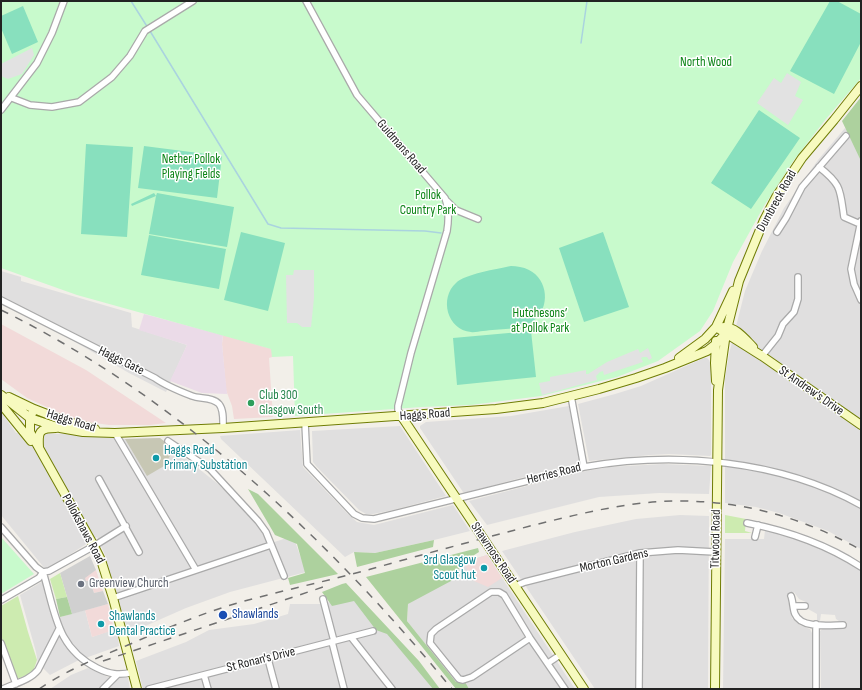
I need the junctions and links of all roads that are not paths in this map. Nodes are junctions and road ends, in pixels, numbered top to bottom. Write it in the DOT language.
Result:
graph roads {
  1 [pos="64,1"];
  2 [pos="192,1"];
  3 [pos="306,1"];
  4 [pos="861,86"];
  5 [pos="12,98"];
  6 [pos="1,110"];
  7 [pos="846,136"];
  8 [pos="819,167"];
  9 [pos="445,198"];
  10 [pos="478,219"];
  11 [pos="860,222"];
  12 [pos="777,232"];
  13 [pos="798,277"];
  14 [pos="738,281"];
  15 [pos="1,300"];
  16 [pos="861,300"];
  17 [pos="716,326"];
  18 [pos="727,330"];
  19 [pos="716,344"];
  20 [pos="762,356"];
  21 [pos="665,368"];
  22 [pos="718,390"];
  23 [pos="1,394"];
  24 [pos="572,396"];
  25 [pos="1,404"];
  26 [pos="34,409"];
  27 [pos="402,417"];
  28 [pos="30,418"];
  29 [pos="305,423"];
  30 [pos="861,425"];
  31 [pos="60,428"];
  32 [pos="223,428"];
  33 [pos="111,432"];
  34 [pos="168,441"];
  35 [pos="39,450"];
  36 [pos="717,462"];
  37 [pos="584,467"];
  38 [pos="99,479"];
  39 [pos="457,499"];
  40 [pos="861,505"];
  41 [pos="747,523"];
  42 [pos="758,525"];
  43 [pos="126,526"];
  44 [pos="1,527"];
  45 [pos="755,537"];
  46 [pos="94,546"];
  47 [pos="271,546"];
  48 [pos="139,552"];
  49 [pos="715,552"];
  50 [pos="640,553"];
  51 [pos="861,567"];
  52 [pos="196,570"];
  53 [pos="43,572"];
  54 [pos="284,576"];
  55 [pos="515,586"];
  56 [pos="791,596"];
  57 [pos="113,598"];
  58 [pos="323,599"];
  59 [pos="1,600"];
  60 [pos="794,606"];
  61 [pos="805,606"];
  62 [pos="816,624"];
  63 [pos="843,625"];
  64 [pos="59,629"];
  65 [pos="373,631"];
  66 [pos="351,637"];
  67 [pos="530,638"];
  68 [pos="333,641"];
  69 [pos="1,643"];
  70 [pos="560,655"];
  71 [pos="268,659"];
  72 [pos="548,663"];
  73 [pos="132,672"];
  74 [pos="117,675"];
  75 [pos="204,675"];
  76 [pos="16,684"];
  77 [pos="563,688"];
  78 [pos="3,689"];
  79 [pos="103,689"];
  80 [pos="137,689"];
  81 [pos="149,689"];
  82 [pos="208,689"];
  83 [pos="276,689"];
  84 [pos="344,689"];
  85 [pos="392,689"];
  86 [pos="584,689"];
  87 [pos="639,689"];
  88 [pos="715,689"];
  89 [pos="816,689"];
  1 -- 5 [label="street"];
  2 -- 5 [label="street"];
  3 -- 9 [label="street, Guidmans Road"];
  4 -- 14 [label="main road, Dumbreck Road"];
  5 -- 6 [label="street"];
  7 -- 8 [label="street"];
  8 -- 11 [label="street"];
  8 -- 12 [label="street"];
  9 -- 10 [label="street, Guidmans Road"];
  9 -- 27 [label="street"];
  11 -- 16 [label="street"];
  13 -- 20 [label="street"];
  14 -- 17 [label="main road"];
  14 -- 18 [label="main road, Dumbreck Road"];
  15 -- 32 [label="street, Haggs Gate"];
  17 -- 18 [label="main road, St Andrew's Drive"];
  17 -- 19 [label="main road, Titwood Road"];
  17 -- 21 [label="main road"];
  18 -- 19 [label="main road, Haggs Road"];
  18 -- 20 [label="main road, St Andrew's Drive"];
  18 -- 22 [label="main road, Titwood Road"];
  19 -- 21 [label="main road, Haggs Road"];
  19 -- 22 [label="main road, Titwood Road"];
  20 -- 30 [label="main road, St Andrew's Drive"];
  21 -- 24 [label="main road, Haggs Road"];
  22 -- 36 [label="main road, Titwood Road"];
  23 -- 26 [label="main road"];
  23 -- 28 [label="main road, Haggs Road"];
  24 -- 27 [label="main road, Haggs Road"];
  24 -- 37 [label="street"];
  25 -- 35 [label="main road"];
  26 -- 28 [label="main road"];
  26 -- 33 [label="main road, Haggs Road"];
  27 -- 29 [label="main road, Haggs Road"];
  27 -- 39 [label="main road, Shawmoss Road"];
  28 -- 31 [label="main road, Haggs Road"];
  28 -- 35 [label="main road, Pollokshaws Road"];
  29 -- 32 [label="main road, Haggs Road"];
  29 -- 39 [label="street, Herries Road"];
  31 -- 33 [label="main road, Haggs Road"];
  31 -- 35 [label="main road"];
  32 -- 33 [label="main road, Haggs Road"];
  33 -- 52 [label="street"];
  34 -- 47 [label="street"];
  35 -- 46 [label="main road, Pollokshaws Road"];
  36 -- 37 [label="street, Herries Road"];
  36 -- 40 [label="street, Herries Road"];
  36 -- 49 [label="main road, Titwood Road"];
  37 -- 39 [label="street, Herries Road"];
  38 -- 43 [label="street"];
  39 -- 55 [label="main road, Shawmoss Road"];
  41 -- 42 [label="street"];
  42 -- 45 [label="street"];
  42 -- 51 [label="street"];
  43 -- 46 [label="street"];
  43 -- 48 [label="street"];
  44 -- 53 [label="street"];
  46 -- 53 [label="street"];
  46 -- 57 [label="main road, Pollokshaws Road"];
  47 -- 52 [label="street"];
  47 -- 54 [label="street"];
  49 -- 50 [label="street, Morton Gardens"];
  49 -- 88 [label="main road, Titwood Road"];
  50 -- 55 [label="street, Morton Gardens"];
  50 -- 87 [label="street"];
  52 -- 57 [label="street"];
  53 -- 59 [label="street"];
  53 -- 64 [label="street"];
  55 -- 70 [label="main road, Shawmoss Road"];
  56 -- 60 [label="street"];
  57 -- 73 [label="main road, Pollokshaws Road"];
  58 -- 68 [label="street"];
  60 -- 61 [label="street"];
  60 -- 62 [label="street"];
  62 -- 63 [label="street"];
  62 -- 89 [label="street"];
  64 -- 74 [label="street"];
  64 -- 76 [label="street"];
  65 -- 66 [label="street, St Ronan's Drive"];
  66 -- 68 [label="street, St Ronan's Drive"];
  66 -- 85 [label="street"];
  67 -- 67 [label="street"];
  67 -- 72 [label="street"];
  68 -- 71 [label="street, St Ronan's Drive"];
  68 -- 84 [label="street"];
  69 -- 76 [label="street"];
  70 -- 72 [label="street"];
  70 -- 86 [label="main road, Shawmoss Road"];
  71 -- 75 [label="street, St Ronan's Drive"];
  71 -- 83 [label="street"];
  72 -- 77 [label="street"];
  73 -- 74 [label="street"];
  73 -- 80 [label="main road, Pollokshaws Road"];
  74 -- 79 [label="street"];
  75 -- 81 [label="street, St Ronan's Drive"];
  75 -- 82 [label="street"];
  76 -- 78 [label="street"];
}
